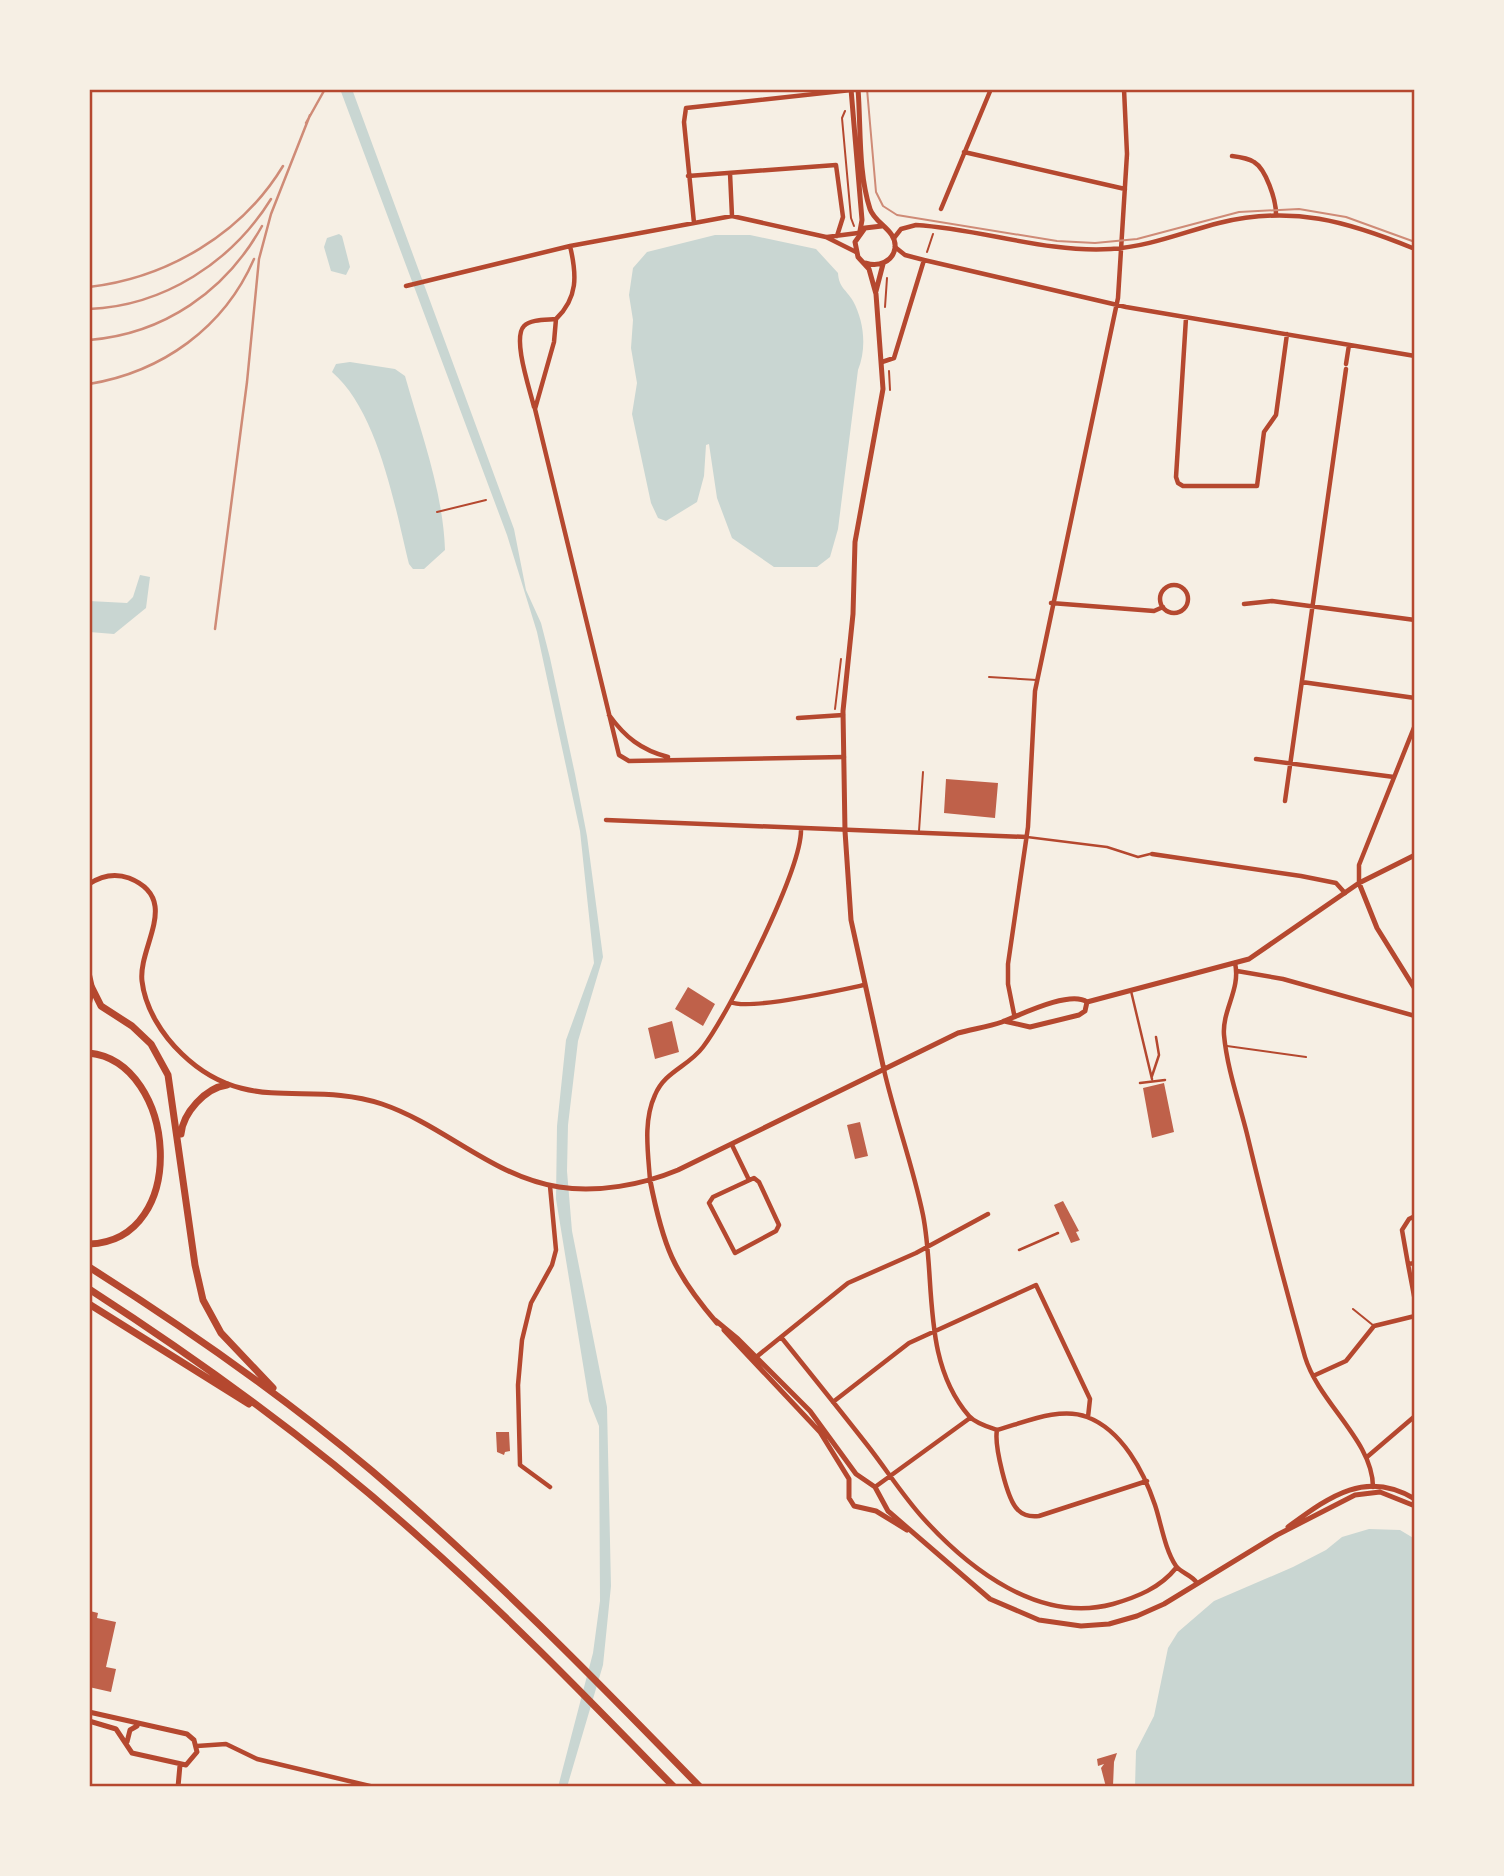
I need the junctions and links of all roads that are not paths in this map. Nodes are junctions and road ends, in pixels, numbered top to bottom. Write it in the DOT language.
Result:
graph roads {
  1 [pos="992,89"];
  2 [pos="1124,89"];
  3 [pos="853,90"];
  4 [pos="964,152"];
  5 [pos="1232,156"];
  6 [pos="730,173"];
  7 [pos="688,176"];
  8 [pos="1125,188"];
  9 [pos="941,209"];
  10 [pos="1276,214"];
  11 [pos="732,216"];
  12 [pos="694,223"];
  13 [pos="881,226"];
  14 [pos="859,232"];
  15 [pos="837,236"];
  16 [pos="826,237"];
  17 [pos="894,239"];
  18 [pos="570,246"];
  19 [pos="895,247"];
  20 [pos="1121,248"];
  21 [pos="1415,249"];
  22 [pos="856,252"];
  23 [pos="924,260"];
  24 [pos="866,263"];
  25 [pos="883,264"];
  26 [pos="409,286"];
  27 [pos="876,294"];
  28 [pos="1117,305"];
  29 [pos="1186,318"];
  30 [pos="556,319"];
  31 [pos="1287,334"];
  32 [pos="1349,345"];
  33 [pos="1415,356"];
  34 [pos="885,362"];
  35 [pos="535,410"];
  36 [pos="1051,603"];
  37 [pos="1244,604"];
  38 [pos="1311,606"];
  39 [pos="1163,607"];
  40 [pos="1415,620"];
  41 [pos="989,677"];
  42 [pos="1038,680"];
  43 [pos="1301,682"];
  44 [pos="1415,698"];
  45 [pos="607,711"];
  46 [pos="843,715"];
  47 [pos="798,718"];
  48 [pos="1415,725"];
  49 [pos="844,757"];
  50 [pos="676,759"];
  51 [pos="1256,759"];
  52 [pos="1290,764"];
  53 [pos="923,772"];
  54 [pos="1394,777"];
  55 [pos="1285,801"];
  56 [pos="606,820"];
  57 [pos="801,829"];
  58 [pos="845,831"];
  59 [pos="919,833"];
  60 [pos="1027,837"];
  61 [pos="1152,854"];
  62 [pos="1415,855"];
  63 [pos="1359,883"];
  64 [pos="89,884"];
  65 [pos="1345,892"];
  66 [pos="1235,963"];
  67 [pos="1237,971"];
  68 [pos="89,975"];
  69 [pos="1412,979"];
  70 [pos="864,985"];
  71 [pos="92,988"];
  72 [pos="1415,989"];
  73 [pos="1131,991"];
  74 [pos="731,1002"];
  75 [pos="1087,1002"];
  76 [pos="89,1003"];
  77 [pos="1014,1014"];
  78 [pos="1415,1016"];
  79 [pos="1004,1021"];
  80 [pos="1156,1037"];
  81 [pos="1226,1046"];
  82 [pos="89,1053"];
  83 [pos="1306,1057"];
  84 [pos="884,1070"];
  85 [pos="1152,1079"];
  86 [pos="1165,1080"];
  87 [pos="1140,1083"];
  88 [pos="227,1085"];
  89 [pos="179,1145"];
  90 [pos="732,1145"];
  91 [pos="650,1180"];
  92 [pos="749,1180"];
  93 [pos="552,1186"];
  94 [pos="988,1214"];
  95 [pos="1415,1216"];
  96 [pos="1058,1233"];
  97 [pos="89,1244"];
  98 [pos="927,1246"];
  99 [pos="1019,1250"];
  100 [pos="1415,1263"];
  101 [pos="1408,1264"];
  102 [pos="89,1267"];
  103 [pos="89,1289"];
  104 [pos="1415,1301"];
  105 [pos="89,1304"];
  106 [pos="1353,1309"];
  107 [pos="1415,1317"];
  108 [pos="1374,1326"];
  109 [pos="934,1330"];
  110 [pos="781,1336"];
  111 [pos="754,1359"];
  112 [pos="1313,1376"];
  113 [pos="833,1402"];
  114 [pos="288,1404"];
  115 [pos="1415,1416"];
  116 [pos="1088,1417"];
  117 [pos="970,1418"];
  118 [pos="278,1420"];
  119 [pos="997,1430"];
  120 [pos="1367,1457"];
  121 [pos="891,1476"];
  122 [pos="865,1481"];
  123 [pos="1147,1481"];
  124 [pos="550,1487"];
  125 [pos="875,1487"];
  126 [pos="1373,1488"];
  127 [pos="850,1489"];
  128 [pos="878,1496"];
  129 [pos="1415,1499"];
  130 [pos="1415,1506"];
  131 [pos="867,1509"];
  132 [pos="913,1533"];
  133 [pos="1177,1567"];
  134 [pos="1197,1583"];
  135 [pos="89,1712"];
  136 [pos="89,1721"];
  137 [pos="140,1725"];
  138 [pos="127,1742"];
  139 [pos="197,1746"];
  140 [pos="180,1765"];
  141 [pos="178,1787"];
  142 [pos="374,1787"];
  143 [pos="674,1787"];
  144 [pos="700,1787"];
  1 -- 4 [label="street"];
  2 -- 8 [label="street"];
  3 -- 7 [label="street"];
  3 -- 13 [label="street"];
  3 -- 14 [label="street"];
  4 -- 8 [label="street"];
  4 -- 9 [label="street"];
  5 -- 10 [label="street"];
  6 -- 7 [label="street"];
  6 -- 11 [label="street"];
  6 -- 15 [label="street"];
  7 -- 12 [label="street"];
  8 -- 20 [label="street"];
  10 -- 20 [label="street"];
  10 -- 21 [label="street"];
  11 -- 12 [label="street"];
  11 -- 16 [label="street"];
  12 -- 18 [label="street"];
  13 -- 14 [label="street"];
  13 -- 17 [label="street"];
  14 -- 15 [label="street"];
  14 -- 22 [label="street"];
  15 -- 16 [label="street"];
  16 -- 22 [label="street"];
  17 -- 19 [label="street"];
  17 -- 20 [label="street"];
  18 -- 26 [label="street"];
  18 -- 30 [label="street"];
  19 -- 23 [label="street"];
  19 -- 25 [label="street"];
  20 -- 28 [label="street"];
  22 -- 24 [label="street"];
  23 -- 28 [label="street"];
  23 -- 34 [label="street"];
  24 -- 25 [label="street"];
  24 -- 27 [label="street"];
  25 -- 27 [label="street"];
  27 -- 34 [label="street"];
  28 -- 29 [label="street"];
  28 -- 36 [label="street"];
  29 -- 31 [label="street"];
  29 -- 31 [label="street"];
  30 -- 35 [label="street"];
  30 -- 35 [label="street"];
  31 -- 32 [label="street"];
  32 -- 33 [label="street"];
  32 -- 38 [label="street"];
  34 -- 46 [label="street"];
  35 -- 45 [label="street"];
  36 -- 39 [label="street"];
  36 -- 42 [label="street"];
  37 -- 38 [label="street"];
  38 -- 40 [label="street"];
  38 -- 43 [label="street"];
  39 -- 39 [label="street"];
  41 -- 42 [label="lane"];
  42 -- 60 [label="street"];
  43 -- 44 [label="street"];
  43 -- 52 [label="street"];
  45 -- 50 [label="street"];
  45 -- 50 [label="street"];
  46 -- 47 [label="street"];
  46 -- 49 [label="street"];
  48 -- 54 [label="street"];
  49 -- 50 [label="street"];
  49 -- 58 [label="street"];
  51 -- 52 [label="street"];
  52 -- 54 [label="street"];
  52 -- 55 [label="street"];
  53 -- 59 [label="lane"];
  54 -- 63 [label="street"];
  56 -- 57 [label="street"];
  57 -- 58 [label="street"];
  57 -- 74 [label="street"];
  58 -- 59 [label="street"];
  58 -- 70 [label="street"];
  59 -- 60 [label="street"];
  60 -- 61 [label="street"];
  60 -- 77 [label="street"];
  61 -- 65 [label="street"];
  62 -- 63 [label="street"];
  63 -- 65 [label="street"];
  63 -- 69 [label="street"];
  64 -- 88 [label="street"];
  65 -- 66 [label="street"];
  66 -- 67 [label="street"];
  66 -- 73 [label="street"];
  67 -- 78 [label="street"];
  67 -- 81 [label="street"];
  68 -- 71 [label="main road"];
  69 -- 72 [label="street"];
  70 -- 74 [label="street"];
  70 -- 84 [label="street"];
  71 -- 76 [label="main road"];
  71 -- 89 [label="highway"];
  73 -- 75 [label="street"];
  73 -- 85 [label="street"];
  74 -- 91 [label="street"];
  75 -- 77 [label="street"];
  75 -- 79 [label="street"];
  77 -- 79 [label="street"];
  79 -- 84 [label="street"];
  80 -- 85 [label="street"];
  81 -- 83 [label="lane"];
  81 -- 112 [label="street"];
  82 -- 97 [label="highway"];
  84 -- 90 [label="street"];
  84 -- 98 [label="street"];
  85 -- 86 [label="street"];
  85 -- 87 [label="street"];
  88 -- 89 [label="highway"];
  88 -- 93 [label="street"];
  89 -- 114 [label="highway"];
  90 -- 91 [label="street"];
  90 -- 92 [label="street"];
  91 -- 93 [label="street"];
  91 -- 111 [label="street"];
  92 -- 92 [label="street"];
  93 -- 124 [label="street"];
  94 -- 98 [label="street"];
  95 -- 101 [label="street"];
  96 -- 99 [label="street"];
  98 -- 109 [label="street"];
  98 -- 110 [label="street"];
  100 -- 101 [label="street"];
  101 -- 104 [label="street"];
  102 -- 114 [label="highway"];
  103 -- 118 [label="highway"];
  105 -- 118 [label="highway"];
  106 -- 108 [label="lane"];
  107 -- 108 [label="street"];
  108 -- 112 [label="street"];
  109 -- 113 [label="street"];
  109 -- 116 [label="street"];
  109 -- 117 [label="street"];
  110 -- 111 [label="street"];
  110 -- 113 [label="street"];
  111 -- 122 [label="street"];
  111 -- 127 [label="street"];
  112 -- 120 [label="street"];
  113 -- 121 [label="street"];
  114 -- 144 [label="highway"];
  115 -- 120 [label="street"];
  116 -- 119 [label="street"];
  116 -- 123 [label="street"];
  117 -- 119 [label="street"];
  117 -- 121 [label="street"];
  118 -- 143 [label="highway"];
  119 -- 123 [label="street"];
  120 -- 126 [label="street"];
  121 -- 125 [label="street"];
  121 -- 133 [label="street"];
  122 -- 125 [label="street"];
  122 -- 127 [label="street"];
  123 -- 133 [label="street"];
  125 -- 128 [label="street"];
  126 -- 129 [label="street"];
  126 -- 130 [label="street"];
  126 -- 134 [label="street"];
  127 -- 131 [label="street"];
  128 -- 131 [label="street"];
  128 -- 132 [label="street"];
  131 -- 132 [label="street"];
  132 -- 134 [label="street"];
  133 -- 134 [label="street"];
  135 -- 137 [label="street"];
  136 -- 138 [label="street"];
  137 -- 138 [label="street"];
  137 -- 139 [label="street"];
  138 -- 140 [label="street"];
  139 -- 140 [label="street"];
  139 -- 142 [label="street"];
  140 -- 141 [label="street"];
}
